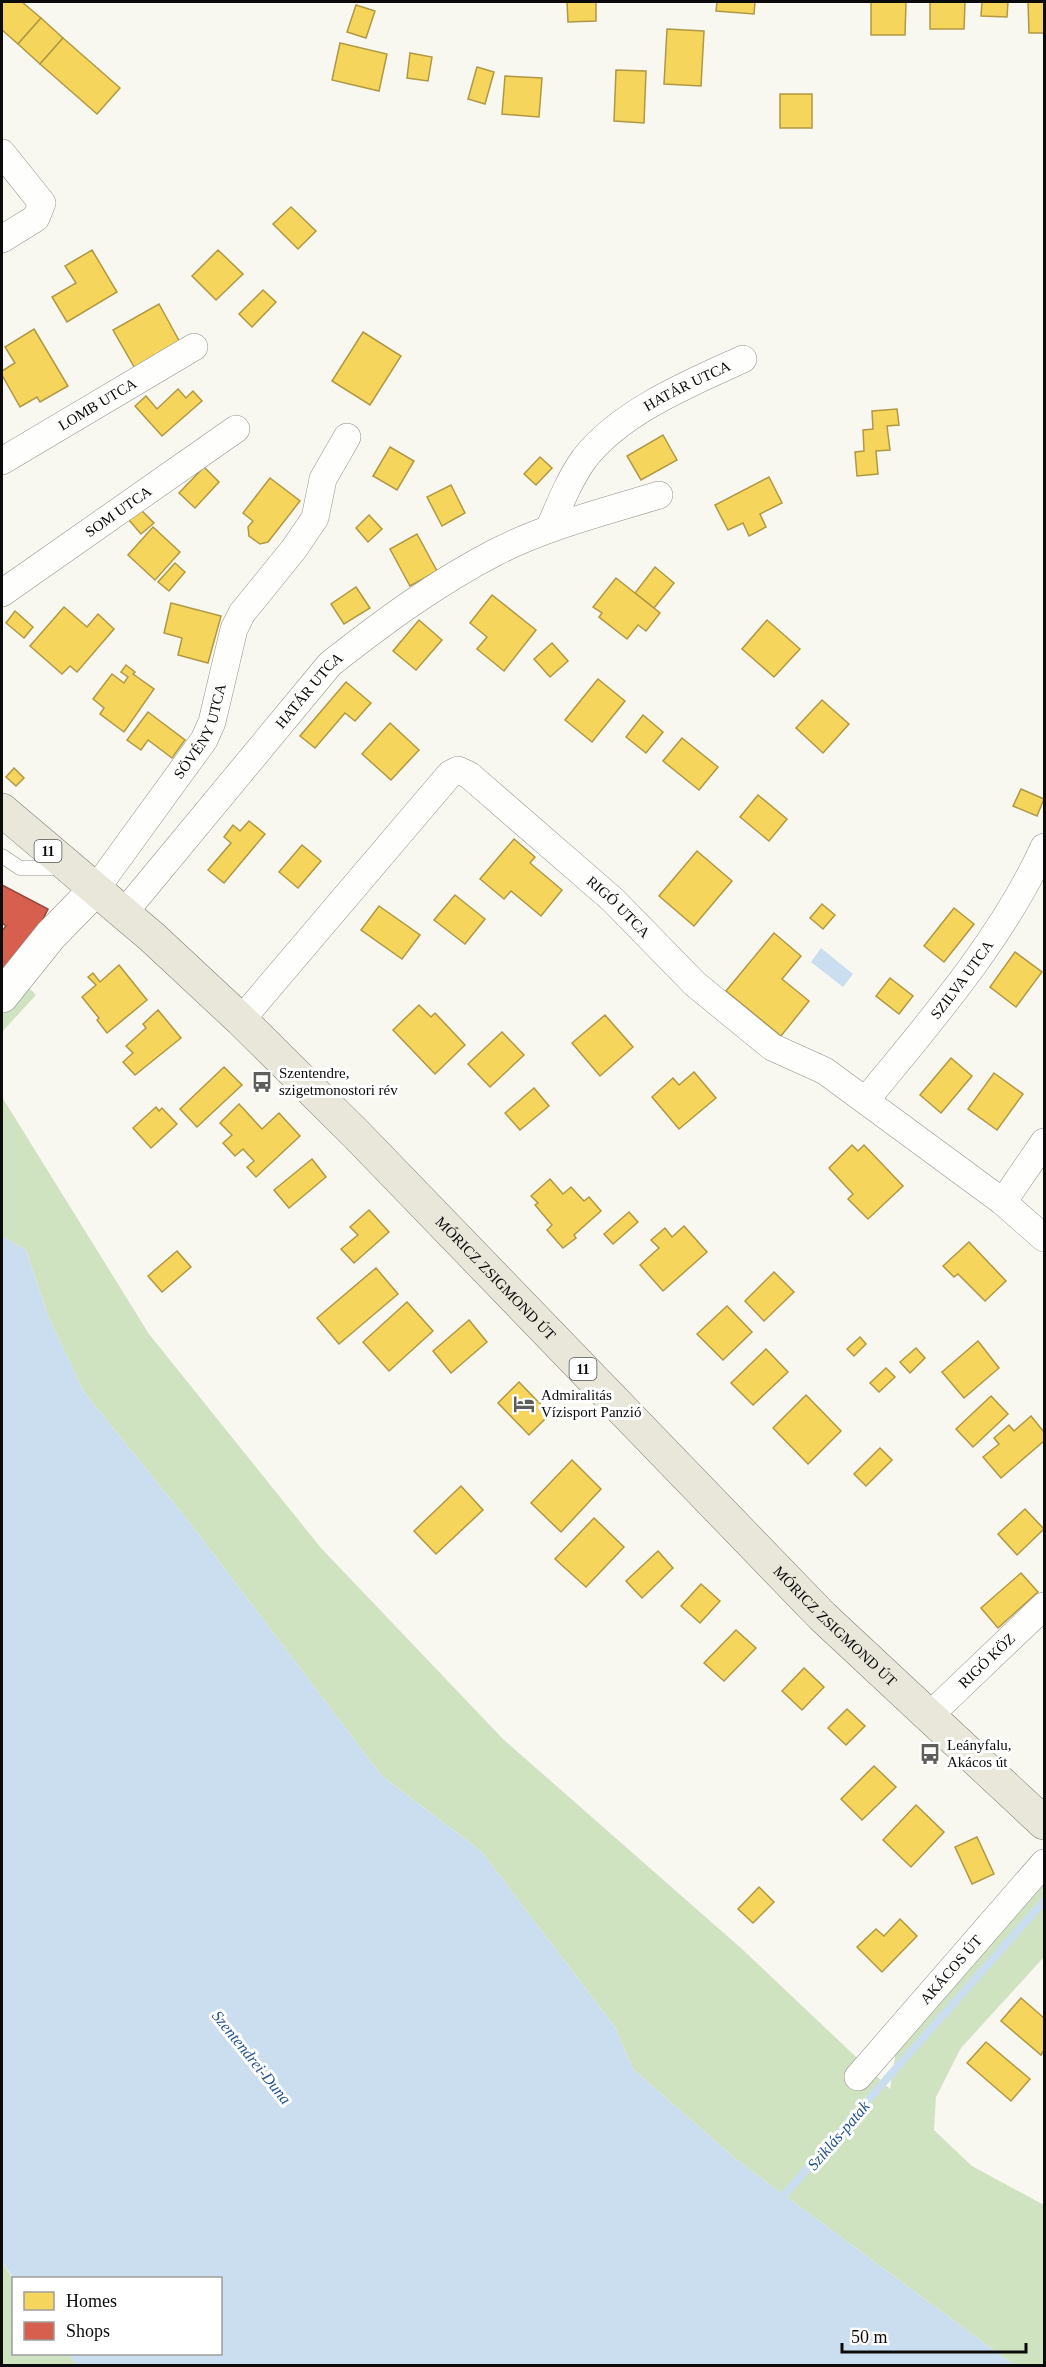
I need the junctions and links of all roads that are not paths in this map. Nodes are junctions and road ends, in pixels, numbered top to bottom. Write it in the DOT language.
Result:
graph roads {
  1 [pos="2,153"];
  2 [pos="2,239"];
  3 [pos="194,346"];
  4 [pos="743,359"];
  5 [pos="236,429"];
  6 [pos="347,437"];
  7 [pos="2,461"];
  8 [pos="659,495"];
  9 [pos="549,529"];
  10 [pos="2,593"];
  11 [pos="2,810"];
  12 [pos="1044,847"];
  13 [pos="2,856"];
  14 [pos="68,868"];
  15 [pos="95,890"];
  16 [pos="123,914"];
  17 [pos="2,996"];
  18 [pos="241,1020"];
  19 [pos="866,1100"];
  20 [pos="1044,1142"];
  21 [pos="1003,1202"];
  22 [pos="1044,1238"];
  23 [pos="1044,1606"];
  24 [pos="929,1716"];
  25 [pos="1044,1823"];
  26 [pos="1044,1863"];
  27 [pos="858,2077"];
  1 -- 2 [label="street"];
  3 -- 7 [label="street, LOMB UTCA"];
  4 -- 9 [label="street, HATÁR UTCA"];
  5 -- 10 [label="street, SOM UTCA"];
  6 -- 15 [label="street, SÖVÉNY UTCA"];
  8 -- 9 [label="street, HATÁR UTCA"];
  9 -- 16 [label="street, HATÁR UTCA"];
  11 -- 14 [label="main road, 11"];
  12 -- 19 [label="street, SZILVA UTCA"];
  13 -- 14 [label="lane"];
  14 -- 15 [label="main road, 11"];
  15 -- 16 [label="main road, 11"];
  15 -- 17 [label="street, SÖVÉNY UTCA"];
  16 -- 18 [label="main road, MÓRICZ ZSIGMOND ÚT / 11"];
  18 -- 19 [label="street, RIGÓ UTCA"];
  18 -- 24 [label="main road, MÓRICZ ZSIGMOND ÚT / 11"];
  19 -- 21 [label="street, RIGÓ UTCA"];
  20 -- 21 [label="street"];
  21 -- 22 [label="street, RIGÓ UTCA"];
  23 -- 24 [label="street, RIGÓ KÖZ"];
  24 -- 25 [label="main road, MÓRICZ ZSIGMOND ÚT / 11"];
  26 -- 27 [label="street, AKÁCOS ÚT"];
}
